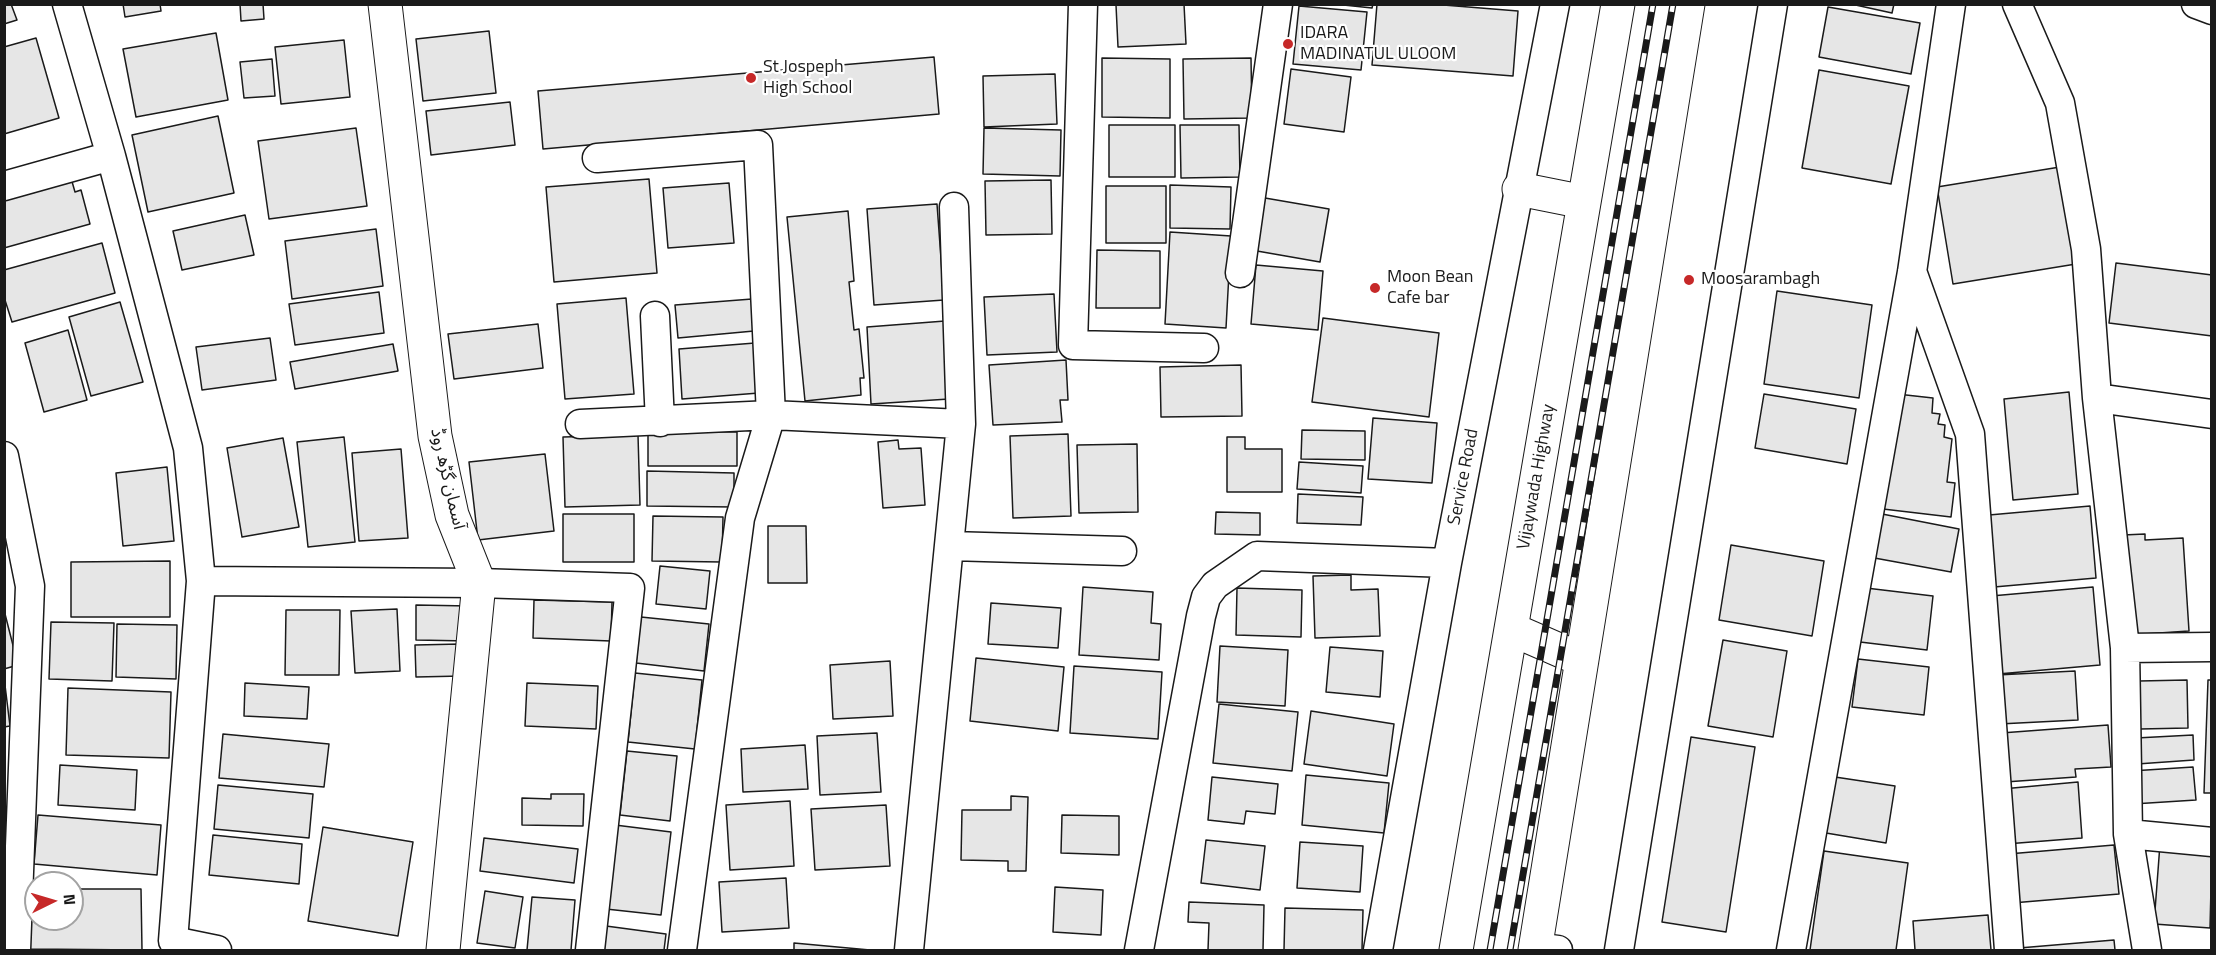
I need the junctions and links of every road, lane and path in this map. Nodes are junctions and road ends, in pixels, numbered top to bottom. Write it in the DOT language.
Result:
graph roads {
  1 [pos="68,4"];
  2 [pos="385,4"];
  3 [pos="1083,4"];
  4 [pos="1278,4"];
  5 [pos="1555,4"];
  6 [pos="1618,4"];
  7 [pos="1688,4"];
  8 [pos="1773,4"];
  9 [pos="1951,4"];
  10 [pos="2017,4"];
  11 [pos="2196,4"];
  12 [pos="2211,10"];
  13 [pos="111,156"];
  14 [pos="597,158"];
  15 [pos="4,186"];
  16 [pos="1519,189"];
  17 [pos="1584,202"];
  18 [pos="954,207"];
  19 [pos="1912,272"];
  20 [pos="1240,273"];
  21 [pos="654,316"];
  22 [pos="1204,348"];
  23 [pos="2097,398"];
  24 [pos="2211,414"];
  25 [pos="771,415"];
  26 [pos="660,422"];
  27 [pos="580,424"];
  28 [pos="961,424"];
  29 [pos="4,456"];
  30 [pos="950,546"];
  31 [pos="1122,551"];
  32 [pos="1447,563"];
  33 [pos="201,581"];
  34 [pos="479,583"];
  35 [pos="17,589"];
  36 [pos="1511,629"];
  37 [pos="2211,647"];
  38 [pos="2125,648"];
  39 [pos="1582,660"];
  40 [pos="2128,834"];
  41 [pos="2211,842"];
  42 [pos="1543,949"];
  43 [pos="16,951"];
  44 [pos="217,951"];
  45 [pos="442,951"];
  46 [pos="590,951"];
  47 [pos="682,951"];
  48 [pos="909,951"];
  49 [pos="1139,951"];
  50 [pos="1378,951"];
  51 [pos="1456,951"];
  52 [pos="1620,951"];
  53 [pos="1791,951"];
  54 [pos="2009,951"];
  55 [pos="2146,951"];
  1 -- 13 [label="street"];
  2 -- 34 [label="main road, آسمان گڑھ روڈ"];
  3 -- 22 [label="street"];
  4 -- 20 [label="street"];
  5 -- 16 [label="street, Service Road"];
  6 -- 17 [label="main road, Vijaywada Highway"];
  7 -- 39 [label="main road"];
  8 -- 52 [label="street"];
  9 -- 19 [label="street"];
  10 -- 23 [label="street"];
  11 -- 12 [label="street"];
  13 -- 15 [label="street"];
  13 -- 33 [label="street"];
  14 -- 25 [label="street"];
  16 -- 17 [label="main road"];
  16 -- 32 [label="street, Service Road"];
  17 -- 36 [label="main road, Vijaywada Highway"];
  18 -- 28 [label="street"];
  19 -- 53 [label="street"];
  19 -- 54 [label="street"];
  21 -- 26 [label="street"];
  23 -- 24 [label="street"];
  23 -- 38 [label="street"];
  25 -- 26 [label="street"];
  25 -- 28 [label="street"];
  25 -- 47 [label="street"];
  26 -- 27 [label="street"];
  28 -- 30 [label="street"];
  29 -- 35 [label="street"];
  30 -- 31 [label="street"];
  30 -- 48 [label="street"];
  32 -- 49 [label="street"];
  32 -- 50 [label="street, Service Road"];
  33 -- 34 [label="street"];
  33 -- 44 [label="street"];
  34 -- 45 [label="main road, آسمان گڑھ روڈ"];
  34 -- 46 [label="street"];
  35 -- 43 [label="street"];
  36 -- 39 [label="main road"];
  36 -- 51 [label="main road, Vijaywada Highway"];
  37 -- 38 [label="street"];
  38 -- 40 [label="street"];
  39 -- 42 [label="main road"];
  40 -- 41 [label="street"];
  40 -- 55 [label="street"];
}
